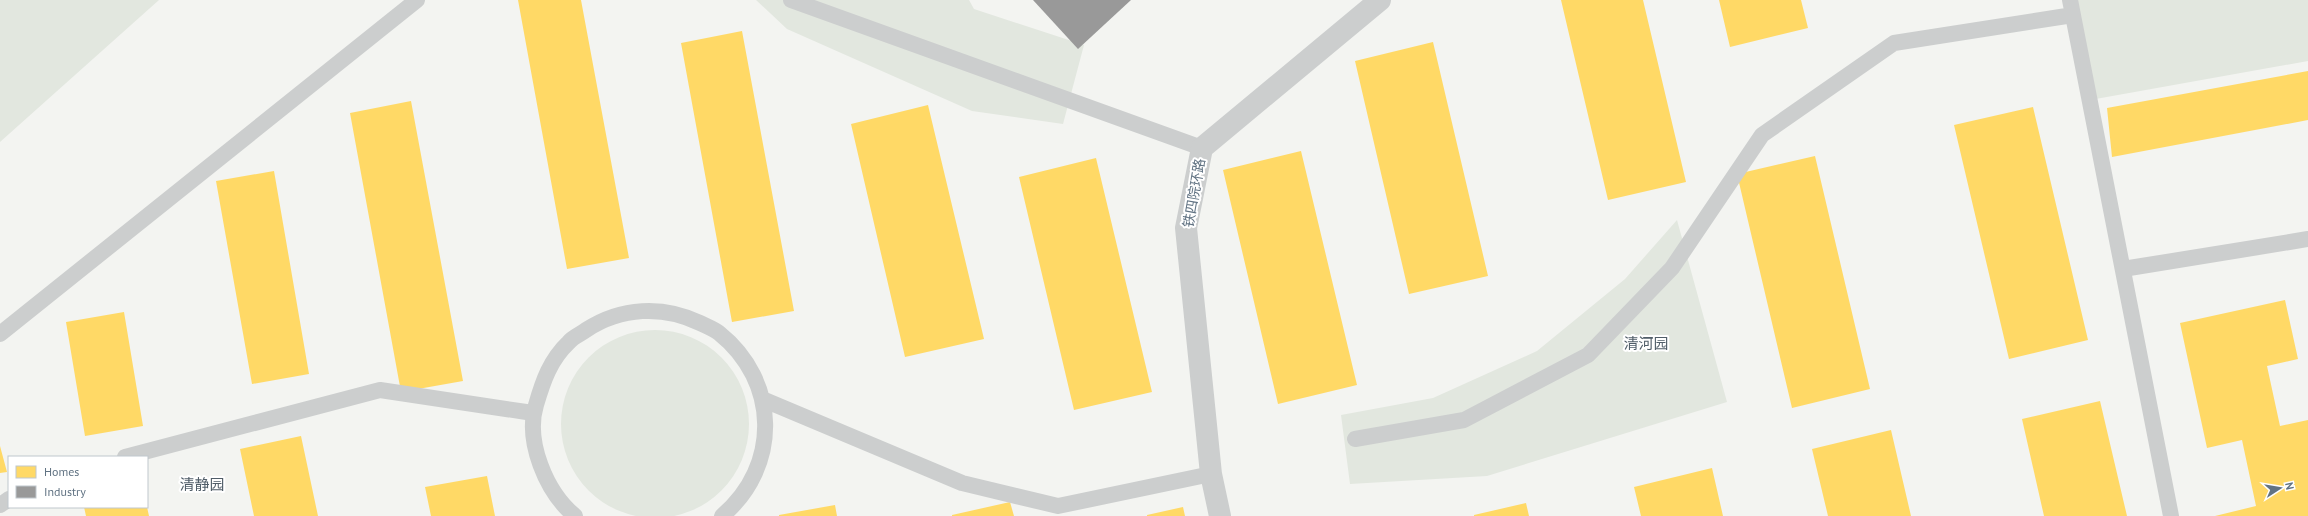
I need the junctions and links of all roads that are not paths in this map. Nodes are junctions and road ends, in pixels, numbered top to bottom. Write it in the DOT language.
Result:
graph roads {
  1 [pos="417,0"];
  2 [pos="791,0"];
  3 [pos="1380,0"];
  4 [pos="2072,8"];
  5 [pos="1202,148"];
  6 [pos="2308,239"];
  7 [pos="2123,269"];
  8 [pos="0,334"];
  9 [pos="762,399"];
  10 [pos="533,413"];
  11 [pos="1355,439"];
  12 [pos="129,456"];
  13 [pos="1211,474"];
  14 [pos="8,500"];
  15 [pos="0,506"];
  16 [pos="574,516"];
  17 [pos="722,516"];
  18 [pos="1220,516"];
  19 [pos="2171,516"];
  1 -- 8 [label="lane"];
  2 -- 5 [label="lane"];
  3 -- 5 [label="street, 铁四院环路"];
  4 -- 7 [label="lane"];
  4 -- 11 [label="lane"];
  5 -- 13 [label="street, 铁四院环路"];
  6 -- 7 [label="lane"];
  7 -- 19 [label="lane"];
  9 -- 10 [label="lane"];
  9 -- 13 [label="lane"];
  9 -- 17 [label="lane"];
  10 -- 12 [label="lane"];
  10 -- 16 [label="lane"];
  13 -- 18 [label="street, 铁四院环路"];
  14 -- 15 [label="lane"];
}
